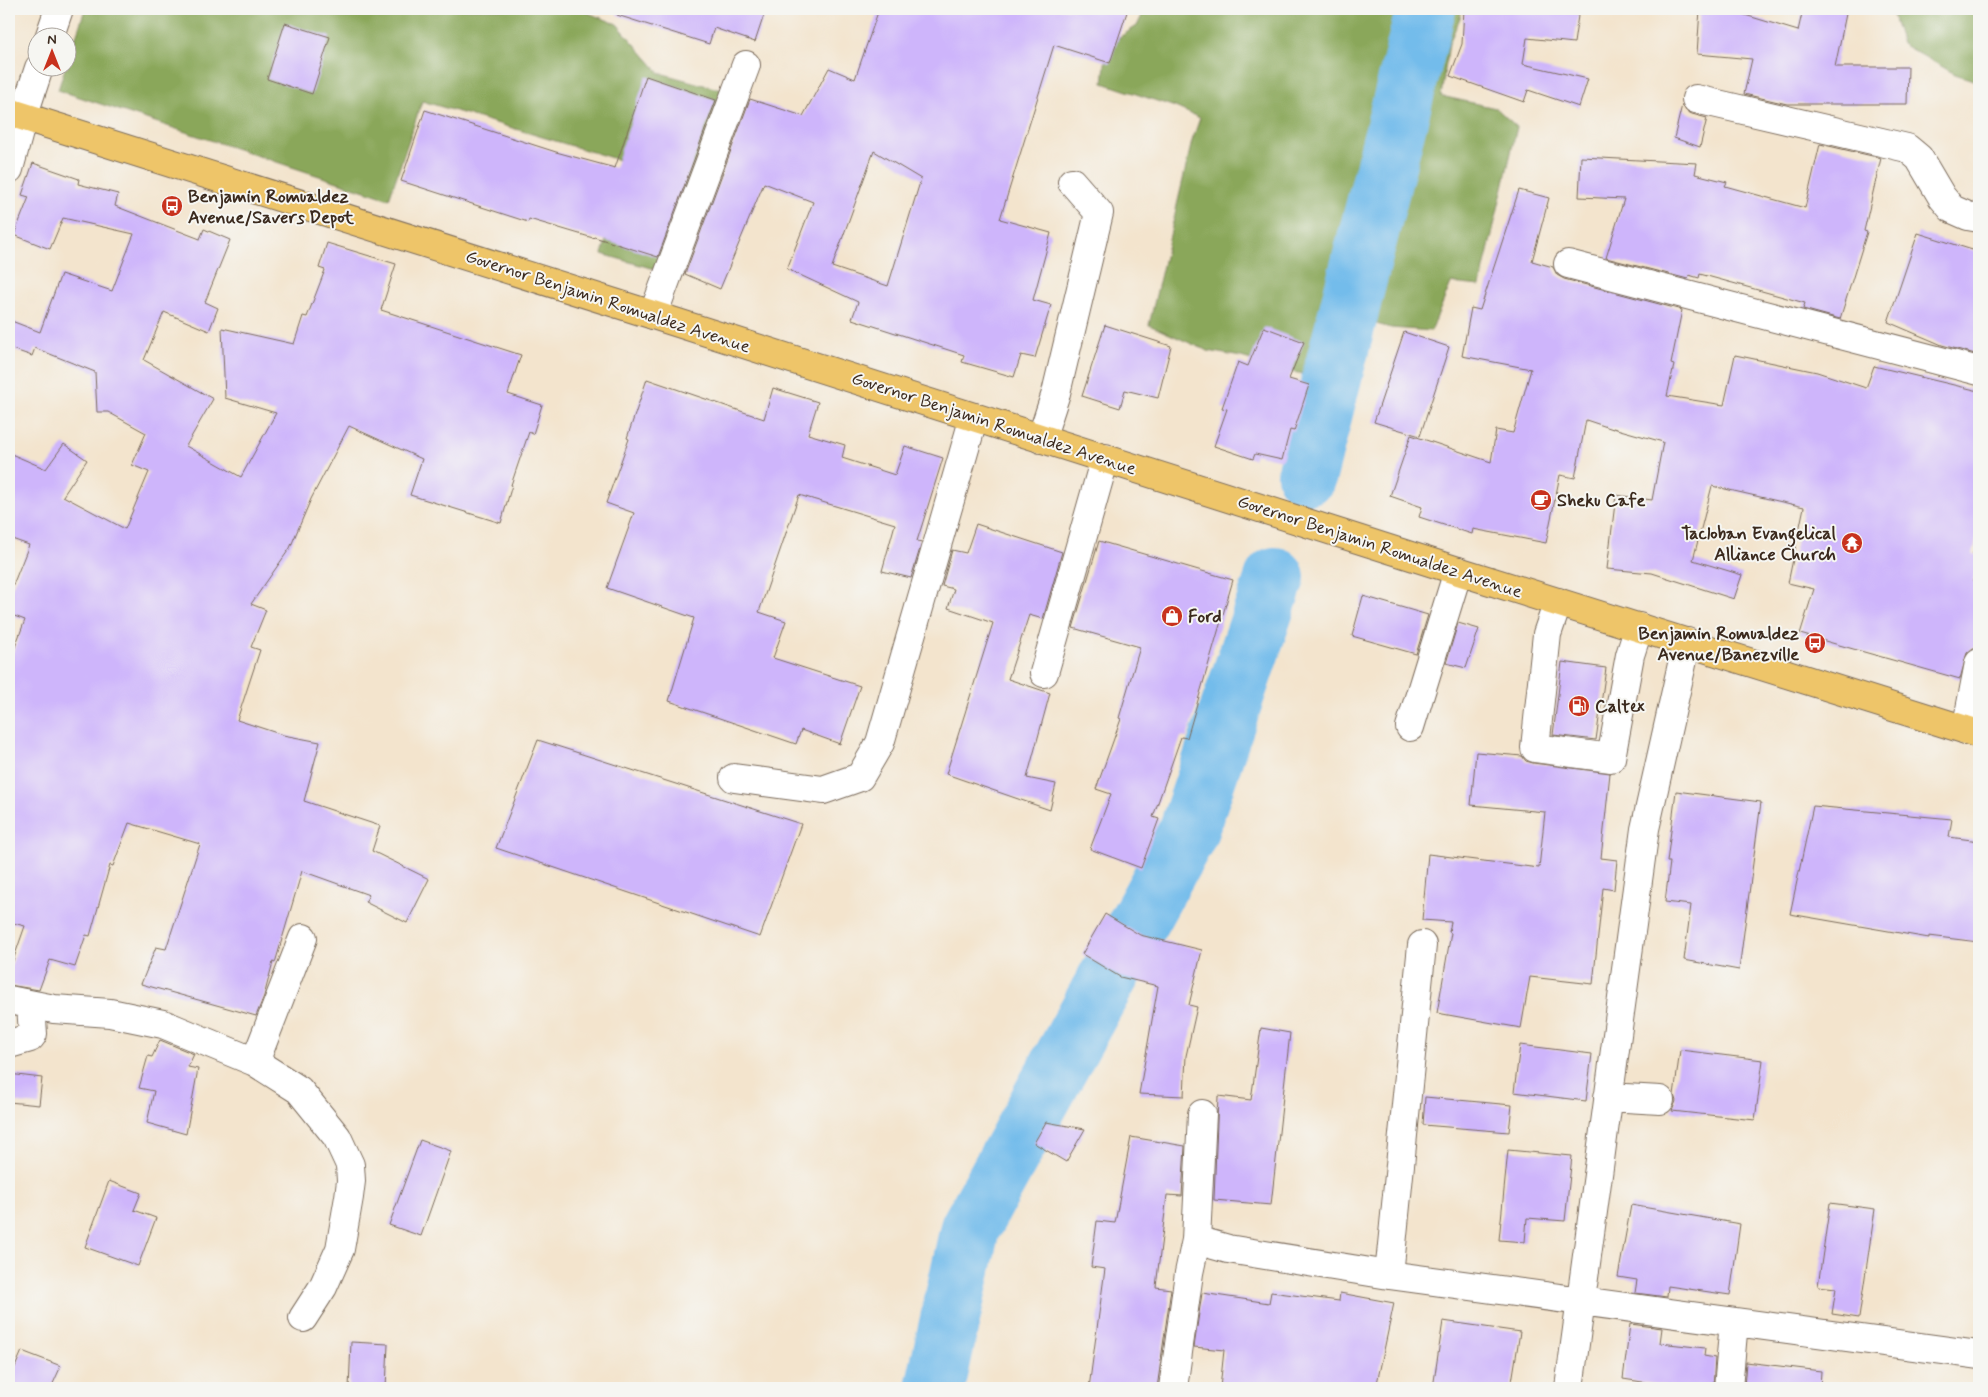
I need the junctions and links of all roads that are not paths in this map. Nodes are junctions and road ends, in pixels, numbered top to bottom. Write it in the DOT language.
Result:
graph roads {
  1 [pos="59,9"];
  2 [pos="52,28"];
  3 [pos="746,65"];
  4 [pos="34,78"];
  5 [pos="1696,98"];
  6 [pos="16,114"];
  7 [pos="9,169"];
  8 [pos="1072,182"];
  9 [pos="1979,218"];
  10 [pos="1568,264"];
  11 [pos="653,315"];
  12 [pos="1979,371"];
  13 [pos="974,417"];
  14 [pos="1041,439"];
  15 [pos="1105,458"];
  16 [pos="1458,571"];
  17 [pos="1558,602"];
  18 [pos="1639,627"];
  19 [pos="1687,642"];
  20 [pos="1979,663"];
  21 [pos="1044,673"];
  22 [pos="1410,727"];
  23 [pos="1973,732"];
  24 [pos="734,778"];
  25 [pos="303,938"];
  26 [pos="1422,945"];
  27 [pos="20,1003"];
  28 [pos="9,1044"];
  29 [pos="255,1062"];
  30 [pos="1608,1097"];
  31 [pos="1660,1100"];
  32 [pos="1202,1114"];
  33 [pos="1196,1240"];
  34 [pos="1389,1275"];
  35 [pos="1581,1301"];
  36 [pos="303,1318"];
  37 [pos="1734,1322"];
  38 [pos="1979,1355"];
  39 [pos="1173,1388"];
  40 [pos="1569,1388"];
  41 [pos="1728,1388"];
  1 -- 2 [label="street"];
  3 -- 11 [label="street"];
  4 -- 6 [label="street"];
  5 -- 9 [label="street"];
  6 -- 7 [label="street"];
  6 -- 11 [label="main road, Governor Benjamin Romualdez Avenue"];
  8 -- 14 [label="street"];
  10 -- 12 [label="street"];
  11 -- 13 [label="main road, Governor Benjamin Romualdez Avenue"];
  13 -- 14 [label="main road, Governor Benjamin Romualdez Avenue"];
  13 -- 24 [label="street"];
  14 -- 15 [label="main road, Governor Benjamin Romualdez Avenue"];
  15 -- 16 [label="main road, Governor Benjamin Romualdez Avenue"];
  15 -- 21 [label="street"];
  16 -- 17 [label="main road, Governor Benjamin Romualdez Avenue"];
  16 -- 22 [label="street"];
  17 -- 18 [label="main road, Governor Benjamin Romualdez Avenue"];
  17 -- 18 [label="street"];
  18 -- 19 [label="main road, Governor Benjamin Romualdez Avenue"];
  19 -- 23 [label="main road, Governor Benjamin Romualdez Avenue"];
  19 -- 30 [label="street"];
  20 -- 23 [label="street"];
  25 -- 29 [label="street"];
  26 -- 34 [label="street"];
  27 -- 28 [label="street"];
  27 -- 29 [label="street"];
  29 -- 36 [label="street"];
  30 -- 31 [label="street"];
  30 -- 35 [label="street"];
  32 -- 33 [label="street"];
  33 -- 34 [label="street"];
  33 -- 39 [label="street"];
  34 -- 35 [label="street"];
  35 -- 37 [label="street"];
  35 -- 40 [label="street"];
  37 -- 38 [label="street"];
  37 -- 41 [label="street"];
}
